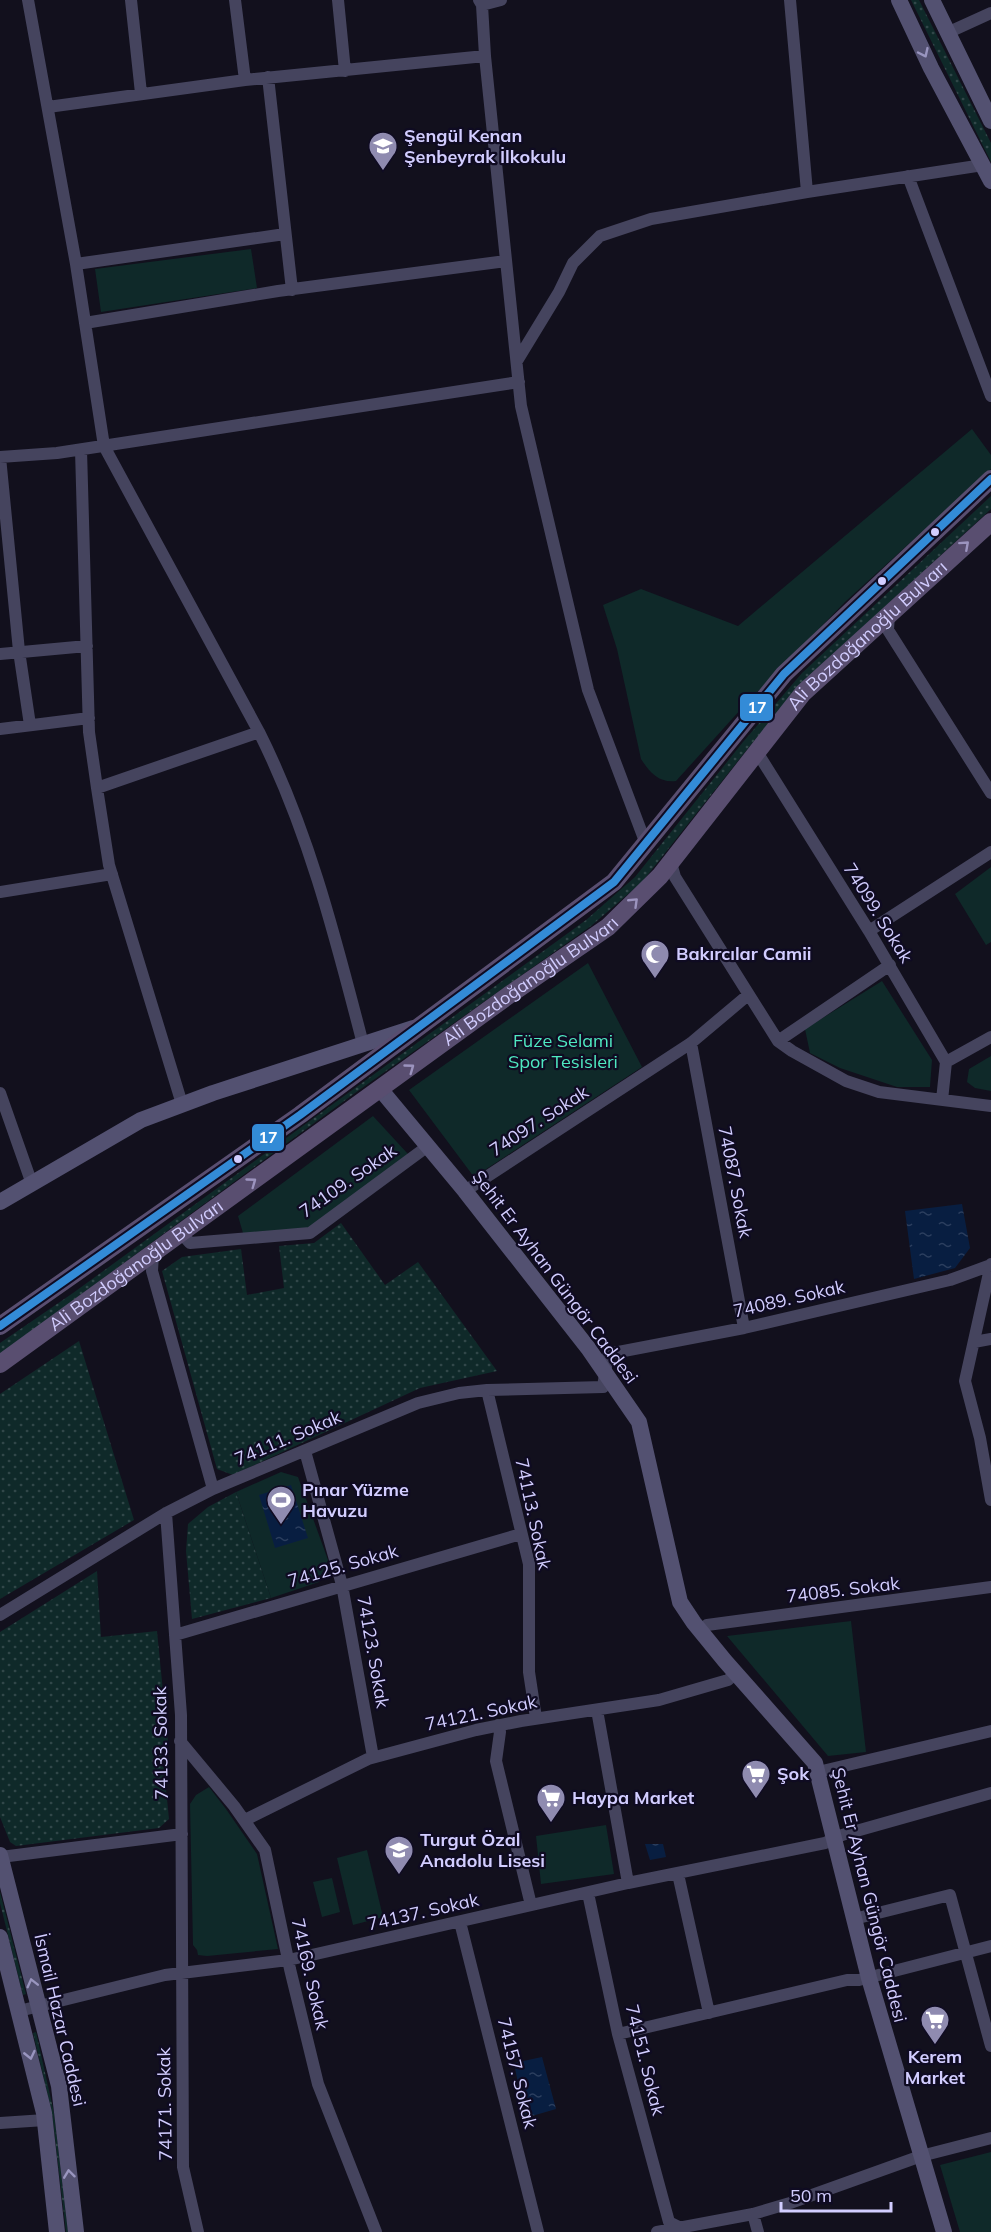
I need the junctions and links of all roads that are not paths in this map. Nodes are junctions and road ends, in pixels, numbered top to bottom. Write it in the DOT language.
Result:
graph roads {
  1 [pos="28,0"];
  2 [pos="131,0"];
  3 [pos="235,0"];
  4 [pos="338,0"];
  5 [pos="501,0"];
  6 [pos="790,0"];
  7 [pos="899,0"];
  8 [pos="932,0"];
  9 [pos="481,3"];
  10 [pos="991,13"];
  11 [pos="947,33"];
  12 [pos="485,56"];
  13 [pos="345,70"];
  14 [pos="268,77"];
  15 [pos="245,80"];
  16 [pos="141,93"];
  17 [pos="48,107"];
  18 [pos="991,121"];
  19 [pos="983,165"];
  20 [pos="908,176"];
  21 [pos="991,181"];
  22 [pos="807,192"];
  23 [pos="285,234"];
  24 [pos="506,261"];
  25 [pos="76,264"];
  26 [pos="291,290"];
  27 [pos="85,323"];
  28 [pos="517,361"];
  29 [pos="519,382"];
  30 [pos="991,396"];
  31 [pos="104,446"];
  32 [pos="81,450"];
  33 [pos="0,457"];
  34 [pos="991,479"];
  35 [pos="991,522"];
  36 [pos="889,614"];
  37 [pos="87,646"];
  38 [pos="19,651"];
  39 [pos="0,654"];
  40 [pos="89,718"];
  41 [pos="30,725"];
  42 [pos="0,729"];
  43 [pos="259,732"];
  44 [pos="757,752"];
  45 [pos="98,788"];
  46 [pos="991,793"];
  47 [pos="646,844"];
  48 [pos="991,852"];
  49 [pos="671,862"];
  50 [pos="112,874"];
  51 [pos="0,892"];
  52 [pos="869,931"];
  53 [pos="890,965"];
  54 [pos="748,995"];
  55 [pos="420,1026"];
  56 [pos="991,1037"];
  57 [pos="778,1041"];
  58 [pos="691,1042"];
  59 [pos="363,1044"];
  60 [pos="946,1062"];
  61 [pos="381,1089"];
  62 [pos="0,1093"];
  63 [pos="942,1100"];
  64 [pos="182,1104"];
  65 [pos="991,1106"];
  66 [pos="428,1146"];
  67 [pos="32,1184"];
  68 [pos="465,1191"];
  69 [pos="0,1202"];
  70 [pos="181,1233"];
  71 [pos="153,1254"];
  72 [pos="991,1265"];
  73 [pos="0,1326"];
  74 [pos="744,1328"];
  75 [pos="991,1339"];
  76 [pos="974,1342"];
  77 [pos="0,1364"];
  78 [pos="605,1371"];
  79 [pos="487,1390"];
  80 [pos="305,1451"];
  81 [pos="213,1489"];
  82 [pos="991,1500"];
  83 [pos="166,1513"];
  84 [pos="521,1534"];
  85 [pos="342,1585"];
  86 [pos="991,1587"];
  87 [pos="0,1615"];
  88 [pos="701,1631"];
  89 [pos="175,1635"];
  90 [pos="735,1674"];
  91 [pos="597,1710"];
  92 [pos="537,1718"];
  93 [pos="498,1725"];
  94 [pos="991,1731"];
  95 [pos="180,1741"];
  96 [pos="373,1757"];
  97 [pos="818,1772"];
  98 [pos="991,1793"];
  99 [pos="244,1821"];
  100 [pos="182,1834"];
  101 [pos="833,1838"];
  102 [pos="0,1856"];
  103 [pos="678,1874"];
  104 [pos="628,1884"];
  105 [pos="588,1893"];
  106 [pos="531,1905"];
  107 [pos="854,1919"];
  108 [pos="460,1922"];
  109 [pos="0,1937"];
  110 [pos="991,1946"];
  111 [pos="965,1951"];
  112 [pos="288,1960"];
  113 [pos="182,1973"];
  114 [pos="869,1978"];
  115 [pos="38,2006"];
  116 [pos="20,2011"];
  117 [pos="709,2013"];
  118 [pos="618,2034"];
  119 [pos="991,2046"];
  120 [pos="45,2120"];
  121 [pos="0,2123"];
  122 [pos="991,2138"];
  123 [pos="921,2156"];
  124 [pos="753,2214"];
  125 [pos="681,2230"];
  126 [pos="57,2232"];
  127 [pos="76,2232"];
  128 [pos="198,2232"];
  129 [pos="376,2232"];
  130 [pos="538,2232"];
  131 [pos="657,2232"];
  132 [pos="758,2232"];
  133 [pos="944,2232"];
  1 -- 17 [label="street"];
  2 -- 16 [label="street"];
  3 -- 15 [label="street"];
  4 -- 13 [label="street"];
  5 -- 9 [label="street"];
  6 -- 22 [label="street"];
  7 -- 19 [label="street, one-way"];
  8 -- 11 [label="street"];
  9 -- 12 [label="street"];
  10 -- 11 [label="street"];
  11 -- 18 [label="street"];
  12 -- 13 [label="street"];
  12 -- 24 [label="street"];
  13 -- 14 [label="street"];
  14 -- 15 [label="street"];
  14 -- 23 [label="street"];
  15 -- 16 [label="street"];
  16 -- 17 [label="street"];
  17 -- 25 [label="street"];
  19 -- 20 [label="street"];
  19 -- 21 [label="street"];
  20 -- 22 [label="street"];
  20 -- 30 [label="street"];
  22 -- 28 [label="street"];
  23 -- 25 [label="street"];
  23 -- 26 [label="street"];
  24 -- 26 [label="street"];
  24 -- 28 [label="street"];
  25 -- 27 [label="street"];
  26 -- 27 [label="street"];
  27 -- 31 [label="street"];
  28 -- 29 [label="street"];
  29 -- 31 [label="street"];
  29 -- 47 [label="street"];
  31 -- 32 [label="street"];
  31 -- 43 [label="street"];
  32 -- 33 [label="street"];
  32 -- 37 [label="street"];
  33 -- 38 [label="street"];
  34 -- 47 [label="main road, Ali Bozdoğanoğlu Bulvarı"];
  36 -- 35 [label="main road, Ali Bozdoğanoğlu Bulvarı, one-way"];
  36 -- 44 [label="main road, Ali Bozdoğanoğlu Bulvarı"];
  36 -- 46 [label="street"];
  37 -- 38 [label="street"];
  37 -- 40 [label="street"];
  38 -- 39 [label="street"];
  38 -- 41 [label="street"];
  40 -- 41 [label="street"];
  40 -- 45 [label="street"];
  41 -- 42 [label="street"];
  43 -- 45 [label="street"];
  43 -- 59 [label="street"];
  44 -- 49 [label="main road, Ali Bozdoğanoğlu Bulvarı"];
  44 -- 52 [label="street, 74099. Sokak"];
  45 -- 50 [label="street"];
  47 -- 55 [label="main road, Ali Bozdoğanoğlu Bulvarı"];
  48 -- 52 [label="street"];
  49 -- 54 [label="street"];
  61 -- 49 [label="main road, Ali Bozdoğanoğlu Bulvarı, one-way"];
  50 -- 51 [label="street"];
  50 -- 64 [label="street"];
  52 -- 53 [label="street, 74099. Sokak"];
  53 -- 57 [label="street"];
  53 -- 60 [label="street, 74099. Sokak"];
  54 -- 57 [label="street"];
  54 -- 58 [label="street, 74097. Sokak"];
  55 -- 59 [label="street"];
  55 -- 73 [label="main road, Ali Bozdoğanoğlu Bulvarı"];
  56 -- 60 [label="street"];
  57 -- 63 [label="street"];
  58 -- 68 [label="street, 74097. Sokak"];
  58 -- 74 [label="street, 74087. Sokak"];
  59 -- 64 [label="street"];
  60 -- 63 [label="street"];
  61 -- 66 [label="street, Şehit Er Ayhan Güngör Caddesi"];
  70 -- 61 [label="main road, Ali Bozdoğanoğlu Bulvarı, one-way"];
  62 -- 67 [label="street"];
  63 -- 65 [label="street"];
  64 -- 67 [label="street"];
  66 -- 68 [label="street, Şehit Er Ayhan Güngör Caddesi"];
  66 -- 70 [label="street, 74109. Sokak"];
  67 -- 69 [label="street"];
  68 -- 78 [label="street, Şehit Er Ayhan Güngör Caddesi"];
  70 -- 71 [label="main road, Ali Bozdoğanoğlu Bulvarı"];
  71 -- 77 [label="main road, Ali Bozdoğanoğlu Bulvarı"];
  71 -- 81 [label="street"];
  72 -- 74 [label="street, 74089. Sokak"];
  72 -- 76 [label="street"];
  74 -- 78 [label="street, 74089. Sokak"];
  75 -- 76 [label="street"];
  76 -- 82 [label="street"];
  78 -- 79 [label="street, 74111. Sokak"];
  78 -- 88 [label="street, Şehit Er Ayhan Güngör Caddesi"];
  79 -- 80 [label="street, 74111. Sokak"];
  79 -- 84 [label="street, 74113. Sokak"];
  80 -- 81 [label="street, 74111. Sokak"];
  80 -- 85 [label="street, 74123. Sokak"];
  81 -- 83 [label="street, 74111. Sokak"];
  83 -- 87 [label="street, 74111. Sokak"];
  83 -- 89 [label="street, 74133. Sokak"];
  84 -- 85 [label="street, 74125. Sokak"];
  84 -- 92 [label="street, 74113. Sokak"];
  85 -- 89 [label="street, 74125. Sokak"];
  85 -- 96 [label="street, 74123. Sokak"];
  86 -- 88 [label="street, 74085. Sokak"];
  88 -- 90 [label="street, Şehit Er Ayhan Güngör Caddesi"];
  89 -- 95 [label="street, 74133. Sokak"];
  90 -- 91 [label="street, 74121. Sokak"];
  90 -- 97 [label="street, Şehit Er Ayhan Güngör Caddesi"];
  91 -- 92 [label="street, 74121. Sokak"];
  91 -- 104 [label="street"];
  92 -- 93 [label="street, 74121. Sokak"];
  93 -- 96 [label="street, 74121. Sokak"];
  93 -- 106 [label="street"];
  94 -- 97 [label="street"];
  95 -- 99 [label="street, 74169. Sokak"];
  95 -- 100 [label="street, 74133. Sokak"];
  96 -- 99 [label="street, 74121. Sokak"];
  97 -- 101 [label="street, Şehit Er Ayhan Güngör Caddesi"];
  98 -- 101 [label="street, 74137. Sokak"];
  99 -- 112 [label="street, 74169. Sokak"];
  100 -- 102 [label="street"];
  100 -- 113 [label="street, 74133. Sokak"];
  101 -- 103 [label="street, 74137. Sokak"];
  101 -- 107 [label="street, Şehit Er Ayhan Güngör Caddesi"];
  115 -- 102 [label="street, İsmail Hazar Caddesi, one-way"];
  103 -- 104 [label="street, 74137. Sokak"];
  103 -- 117 [label="street"];
  104 -- 105 [label="street, 74137. Sokak"];
  105 -- 106 [label="street, 74137. Sokak"];
  105 -- 118 [label="street, 74151. Sokak"];
  106 -- 108 [label="street, 74137. Sokak"];
  107 -- 111 [label="street"];
  107 -- 114 [label="street, Şehit Er Ayhan Güngör Caddesi"];
  108 -- 112 [label="street, 74137. Sokak"];
  108 -- 130 [label="street, 74157. Sokak"];
  109 -- 116 [label="street, İsmail Hazar Caddesi"];
  110 -- 111 [label="street"];
  111 -- 114 [label="street"];
  111 -- 119 [label="street"];
  112 -- 113 [label="street, 74137. Sokak"];
  112 -- 129 [label="street, 74169. Sokak"];
  113 -- 115 [label="street, 74137. Sokak"];
  113 -- 128 [label="street, 74171. Sokak"];
  114 -- 117 [label="street"];
  114 -- 123 [label="street, Şehit Er Ayhan Güngör Caddesi"];
  115 -- 116 [label="street, 74137. Sokak"];
  127 -- 115 [label="street, İsmail Hazar Caddesi, one-way"];
  116 -- 120 [label="street, İsmail Hazar Caddesi, one-way"];
  117 -- 118 [label="street"];
  118 -- 125 [label="street, 74151. Sokak"];
  120 -- 121 [label="street"];
  120 -- 126 [label="street, İsmail Hazar Caddesi"];
  122 -- 123 [label="street"];
  123 -- 124 [label="street"];
  123 -- 133 [label="street, Şehit Er Ayhan Güngör Caddesi"];
  124 -- 125 [label="street"];
  124 -- 132 [label="street"];
  125 -- 131 [label="street"];
}
